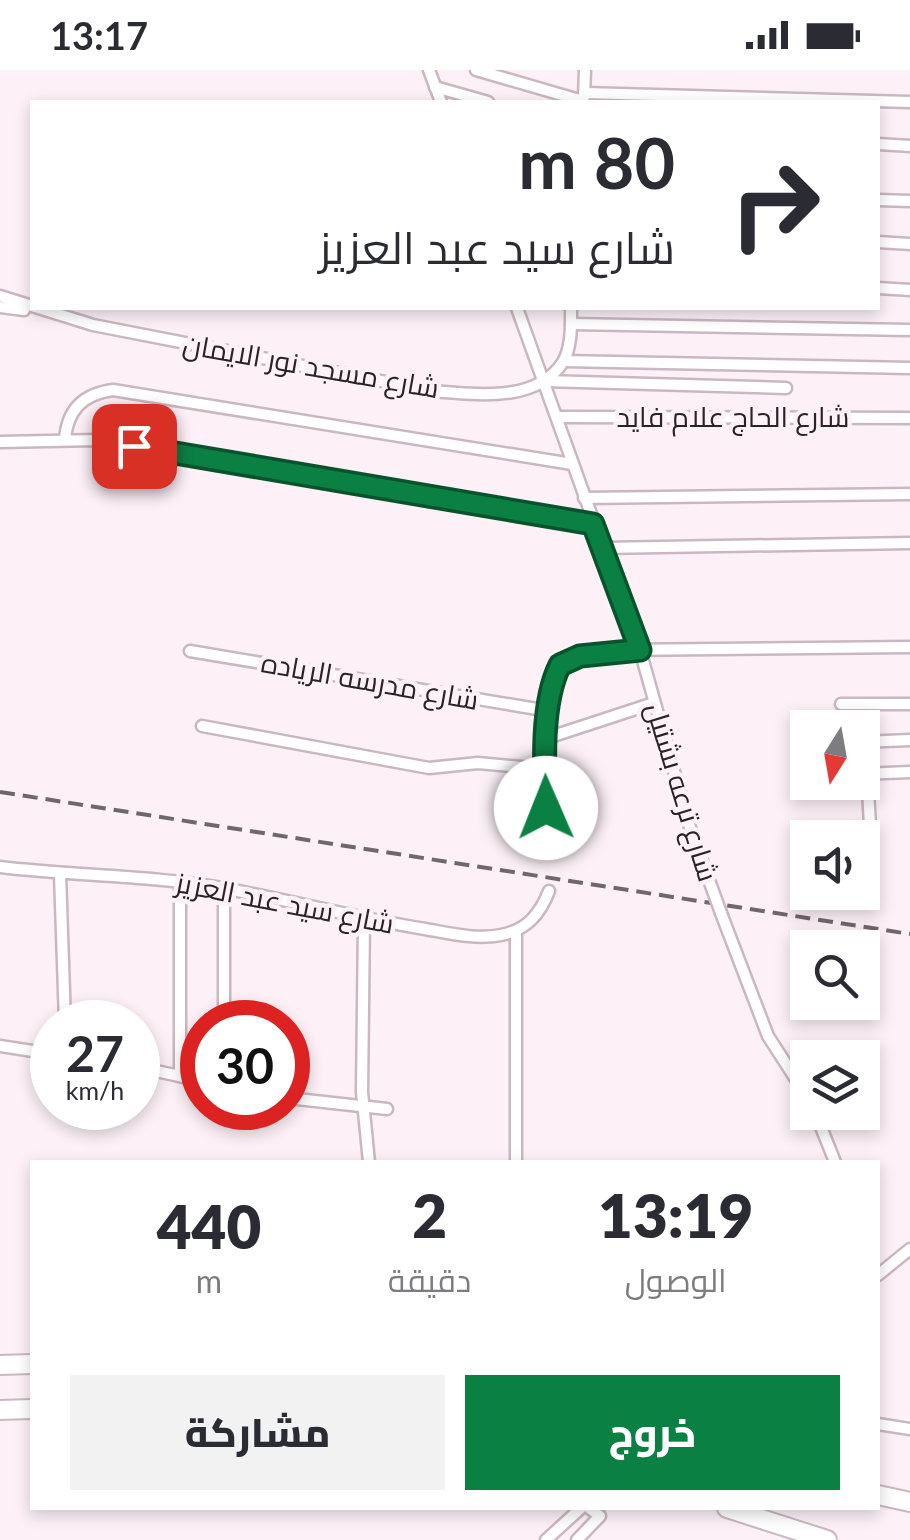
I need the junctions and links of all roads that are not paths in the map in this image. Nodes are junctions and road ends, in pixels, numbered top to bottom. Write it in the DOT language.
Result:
graph roads {
  1 [pos="429,70"];
  2 [pos="476,70"];
  3 [pos="585,70"];
  4 [pos="435,87"];
  5 [pos="583,99"];
  6 [pos="440,100"];
  7 [pos="481,100"];
  8 [pos="692,100"];
  9 [pos="880,102"];
  10 [pos="910,102"];
  11 [pos="880,144"];
  12 [pos="910,146"];
  13 [pos="880,200"];
  14 [pos="910,201"];
  15 [pos="880,242"];
  16 [pos="910,244"];
  17 [pos="880,288"];
  18 [pos="910,290"];
  19 [pos="0,296"];
  20 [pos="0,307"];
  21 [pos="30,307"];
  22 [pos="38,310"];
  23 [pos="518,310"];
  24 [pos="571,310"];
  25 [pos="44,312"];
  26 [pos="571,324"];
  27 [pos="910,330"];
  28 [pos="564,361"];
  29 [pos="910,368"];
  30 [pos="544,381"];
  31 [pos="786,388"];
  32 [pos="556,417"];
  33 [pos="910,418"];
  34 [pos="65,440"];
  35 [pos="0,442"];
  36 [pos="572,464"];
  37 [pos="910,494"];
  38 [pos="584,498"];
  39 [pos="593,524"];
  40 [pos="910,543"];
  41 [pos="602,548"];
  42 [pos="910,647"];
  43 [pos="190,650"];
  44 [pos="640,650"];
  45 [pos="654,703"];
  46 [pos="841,704"];
  47 [pos="910,704"];
  48 [pos="549,711"];
  49 [pos="202,726"];
  50 [pos="547,738"];
  51 [pos="910,740"];
  52 [pos="880,741"];
  53 [pos="544,769"];
  54 [pos="910,772"];
  55 [pos="880,773"];
  56 [pos="546,808"];
  57 [pos="0,866"];
  58 [pos="60,874"];
  59 [pos="180,881"];
  60 [pos="224,888"];
  61 [pos="549,891"];
  62 [pos="364,920"];
  63 [pos="516,932"];
  64 [pos="65,1000"];
  65 [pos="180,1000"];
  66 [pos="224,1000"];
  67 [pos="0,1046"];
  68 [pos="30,1051"];
  69 [pos="790,1070"];
  70 [pos="160,1072"];
  71 [pos="180,1076"];
  72 [pos="310,1101"];
  73 [pos="363,1108"];
  74 [pos="387,1109"];
  75 [pos="823,1130"];
  76 [pos="369,1160"];
  77 [pos="516,1160"];
  78 [pos="835,1160"];
  79 [pos="910,1250"];
  80 [pos="880,1274"];
  81 [pos="0,1364"];
  82 [pos="30,1364"];
  83 [pos="30,1409"];
  84 [pos="0,1410"];
  85 [pos="880,1424"];
  86 [pos="910,1429"];
  87 [pos="880,1495"];
  88 [pos="910,1502"];
  89 [pos="583,1510"];
  90 [pos="589,1510"];
  91 [pos="732,1510"];
  92 [pos="546,1540"];
  93 [pos="577,1540"];
  94 [pos="827,1540"];
  1 -- 4 [label="street"];
  2 -- 5 [label="street"];
  3 -- 5 [label="street"];
  4 -- 6 [label="street"];
  4 -- 7 [label="street"];
  5 -- 8 [label="street"];
  9 -- 10 [label="street"];
  11 -- 12 [label="street"];
  13 -- 14 [label="street"];
  15 -- 16 [label="street"];
  17 -- 18 [label="street"];
  19 -- 21 [label="street, شارع مسجد نور الايمان"];
  20 -- 25 [label="street"];
  22 -- 25 [label="street, شارع مسجد نور الايمان"];
  23 -- 30 [label="street, شارع ترعه بشتيل"];
  24 -- 26 [label="street"];
  25 -- 30 [label="street, شارع مسجد نور الايمان"];
  26 -- 27 [label="street"];
  26 -- 28 [label="street"];
  28 -- 29 [label="street"];
  28 -- 30 [label="street"];
  30 -- 31 [label="street, شارع مسجد نور الايمان"];
  30 -- 32 [label="street, شارع ترعه بشتيل"];
  32 -- 33 [label="street, شارع الحاج علام فايد"];
  32 -- 36 [label="street, شارع ترعه بشتيل"];
  34 -- 35 [label="street"];
  34 -- 36 [label="street"];
  34 -- 39 [label="street"];
  36 -- 38 [label="street, شارع ترعه بشتيل"];
  37 -- 38 [label="street"];
  38 -- 39 [label="street, شارع ترعه بشتيل"];
  39 -- 41 [label="street, شارع ترعه بشتيل"];
  40 -- 41 [label="street"];
  41 -- 44 [label="street, شارع ترعه بشتيل"];
  42 -- 44 [label="street"];
  43 -- 48 [label="street, شارع مدرسه الرياده"];
  44 -- 45 [label="street, شارع ترعه بشتيل"];
  44 -- 48 [label="street"];
  45 -- 50 [label="street"];
  45 -- 69 [label="street, شارع ترعه بشتيل, bridge"];
  46 -- 47 [label="street"];
  48 -- 50 [label="street"];
  49 -- 53 [label="street"];
  50 -- 53 [label="street"];
  51 -- 52 [label="street"];
  53 -- 56 [label="street"];
  54 -- 55 [label="street"];
  57 -- 58 [label="street, شارع سيد عبد العزيز"];
  58 -- 59 [label="street, شارع سيد عبد العزيز"];
  58 -- 64 [label="street"];
  59 -- 60 [label="street, شارع سيد عبد العزيز"];
  59 -- 65 [label="street"];
  60 -- 62 [label="street, شارع سيد عبد العزيز"];
  60 -- 66 [label="street"];
  61 -- 63 [label="street"];
  62 -- 63 [label="street, شارع سيد عبد العزيز"];
  62 -- 73 [label="street"];
  63 -- 77 [label="street"];
  67 -- 68 [label="street"];
  70 -- 71 [label="street"];
  72 -- 73 [label="street"];
  73 -- 74 [label="street"];
  73 -- 76 [label="street"];
  75 -- 78 [label="street"];
  79 -- 80 [label="street"];
  81 -- 82 [label="highway"];
  83 -- 84 [label="highway"];
  85 -- 86 [label="street"];
  87 -- 88 [label="highway"];
  89 -- 92 [label="street"];
  90 -- 93 [label="street"];
  91 -- 94 [label="highway"];
}
